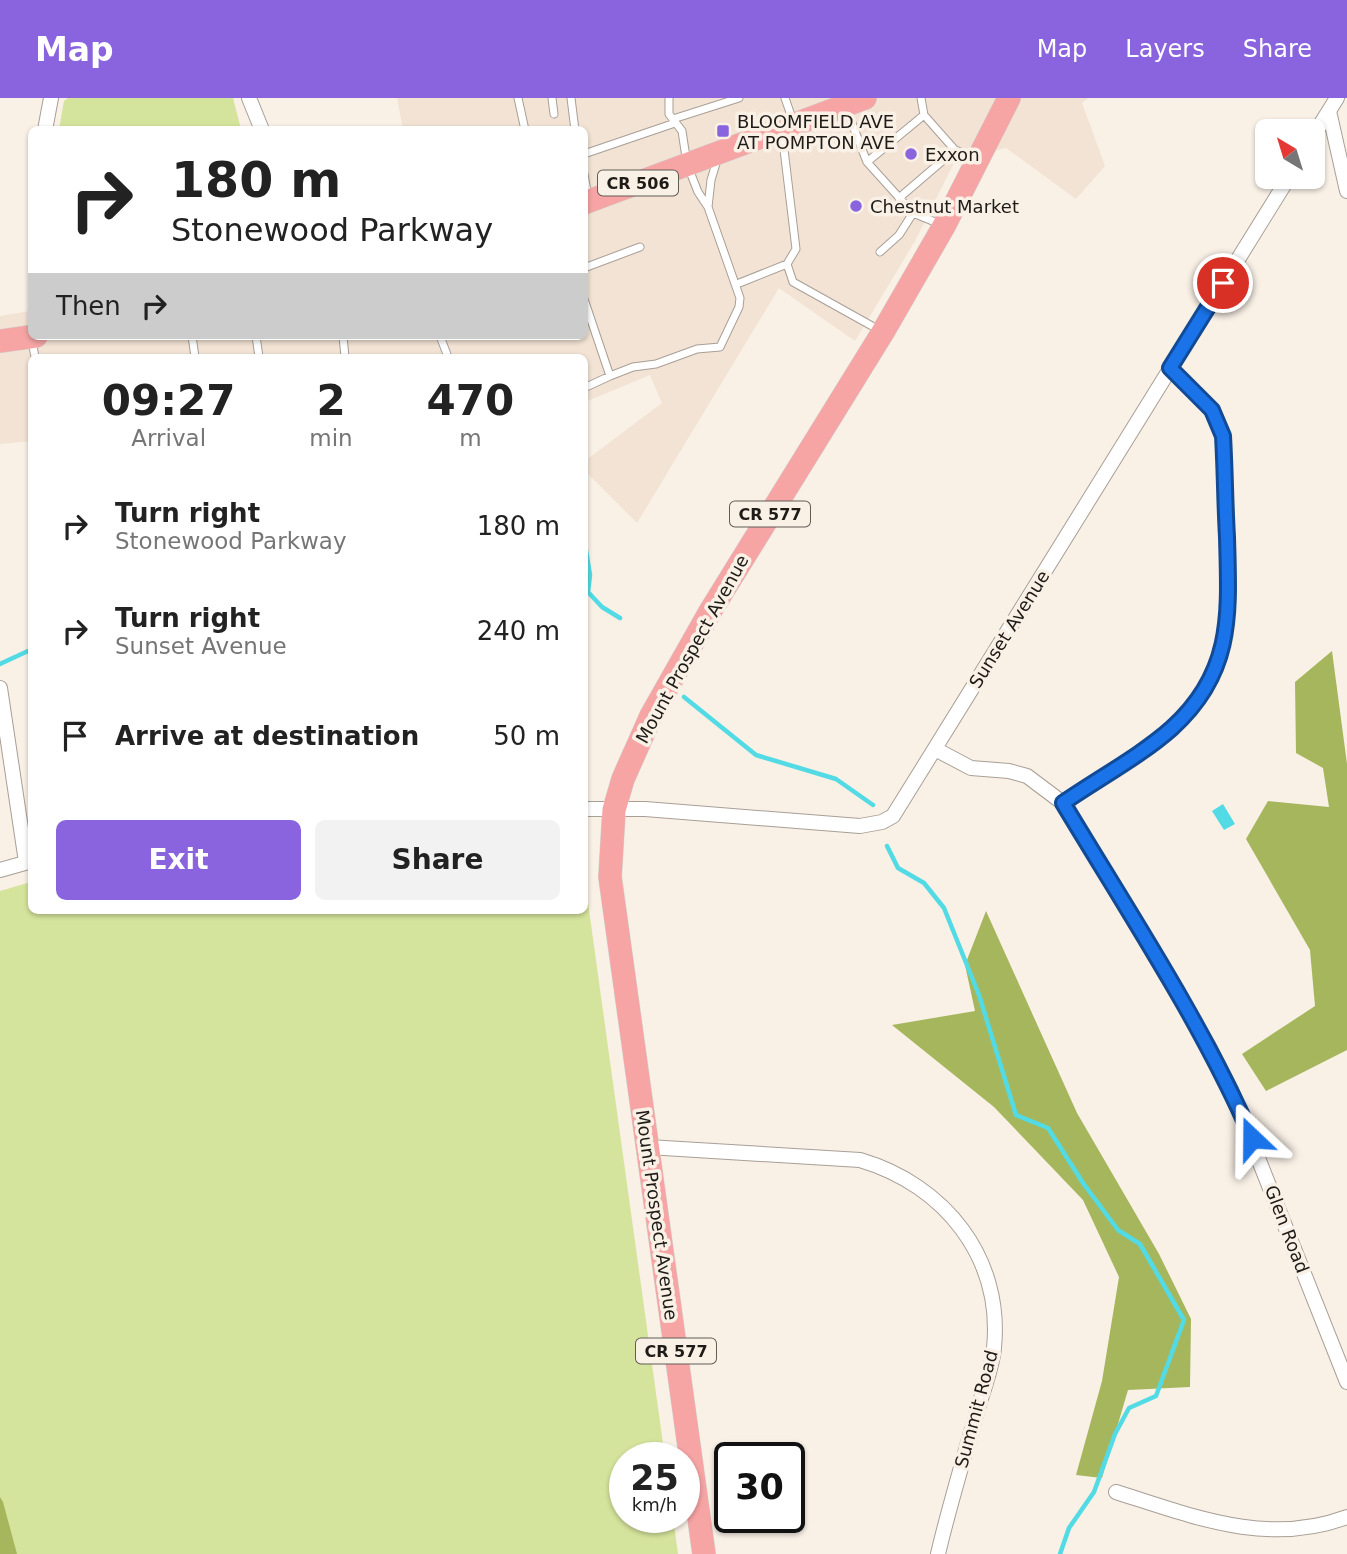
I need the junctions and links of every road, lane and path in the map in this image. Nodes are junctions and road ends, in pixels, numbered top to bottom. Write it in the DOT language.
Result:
graph roads {
  1 [pos="51,98"];
  2 [pos="249,98"];
  3 [pos="518,98"];
  4 [pos="552,98"];
  5 [pos="571,98"];
  6 [pos="669,98"];
  7 [pos="738,98"];
  8 [pos="785,98"];
  9 [pos="921,98"];
  10 [pos="851,101"];
  11 [pos="999,105"];
  12 [pos="1333,105"];
  13 [pos="554,114"];
  14 [pos="924,115"];
  15 [pos="674,121"];
  16 [pos="46,126"];
  17 [pos="260,126"];
  18 [pos="524,126"];
  19 [pos="574,126"];
  20 [pos="788,127"];
  21 [pos="955,150"];
  22 [pos="720,152"];
  23 [pos="588,153"];
  24 [pos="978,157"];
  25 [pos="867,162"];
  26 [pos="687,164"];
  27 [pos="1282,189"];
  28 [pos="1347,191"];
  29 [pos="900,198"];
  30 [pos="588,202"];
  31 [pos="708,207"];
  32 [pos="913,213"];
  33 [pos="944,226"];
  34 [pos="640,247"];
  35 [pos="880,252"];
  36 [pos="787,264"];
  37 [pos="588,266"];
  38 [pos="737,284"];
  39 [pos="588,311"];
  40 [pos="883,332"];
  41 [pos="28,337"];
  42 [pos="0,341"];
  43 [pos="1170,368"];
  44 [pos="610,376"];
  45 [pos="588,386"];
  46 [pos="0,688"];
  47 [pos="935,748"];
  48 [pos="1063,803"];
  49 [pos="588,809"];
  50 [pos="614,810"];
  51 [pos="28,855"];
  52 [pos="28,861"];
  53 [pos="0,870"];
  54 [pos="648,1147"];
  55 [pos="1347,1382"];
  56 [pos="1116,1492"];
  57 [pos="1347,1517"];
  58 [pos="704,1554"];
  59 [pos="937,1554"];
  1 -- 16 [label="street"];
  2 -- 17 [label="street"];
  3 -- 18 [label="lane"];
  4 -- 13 [label="lane"];
  5 -- 19 [label="lane"];
  6 -- 15 [label="lane"];
  7 -- 15 [label="lane"];
  8 -- 20 [label="lane"];
  9 -- 14 [label="lane"];
  10 -- 20 [label="main road, CR 506"];
  10 -- 25 [label="lane"];
  11 -- 24 [label="main road, Mount Prospect Avenue / CR 577"];
  12 -- 28 [label="street"];
  14 -- 21 [label="lane"];
  14 -- 25 [label="lane"];
  15 -- 23 [label="lane"];
  15 -- 26 [label="lane"];
  20 -- 22 [label="main road, CR 506"];
  20 -- 36 [label="lane"];
  21 -- 24 [label="lane"];
  21 -- 29 [label="lane"];
  22 -- 26 [label="main road, CR 506"];
  22 -- 31 [label="lane"];
  24 -- 33 [label="main road, Mount Prospect Avenue / CR 577"];
  25 -- 29 [label="lane"];
  26 -- 30 [label="main road, CR 506"];
  26 -- 31 [label="lane"];
  27 -- 43 [label="street, Sunset Avenue"];
  29 -- 32 [label="lane"];
  31 -- 38 [label="lane"];
  32 -- 33 [label="lane"];
  32 -- 35 [label="lane"];
  33 -- 40 [label="main road, Mount Prospect Avenue / CR 577"];
  34 -- 37 [label="lane"];
  36 -- 38 [label="lane"];
  36 -- 40 [label="lane"];
  38 -- 44 [label="lane"];
  39 -- 44 [label="lane"];
  40 -- 50 [label="main road, Mount Prospect Avenue / CR 577"];
  41 -- 42 [label="main road"];
  43 -- 47 [label="street, Sunset Avenue"];
  43 -- 48 [label="street"];
  44 -- 45 [label="lane"];
  46 -- 51 [label="street"];
  47 -- 48 [label="street, Glen Road"];
  47 -- 50 [label="street, Sunset Avenue"];
  48 -- 55 [label="street, Glen Road"];
  49 -- 50 [label="street, Sunset Avenue"];
  50 -- 54 [label="main road, Mount Prospect Avenue / CR 577"];
  52 -- 53 [label="street"];
  54 -- 58 [label="main road, Mount Prospect Avenue / CR 577"];
  54 -- 59 [label="street, Summit Road"];
  56 -- 57 [label="street"];
}
